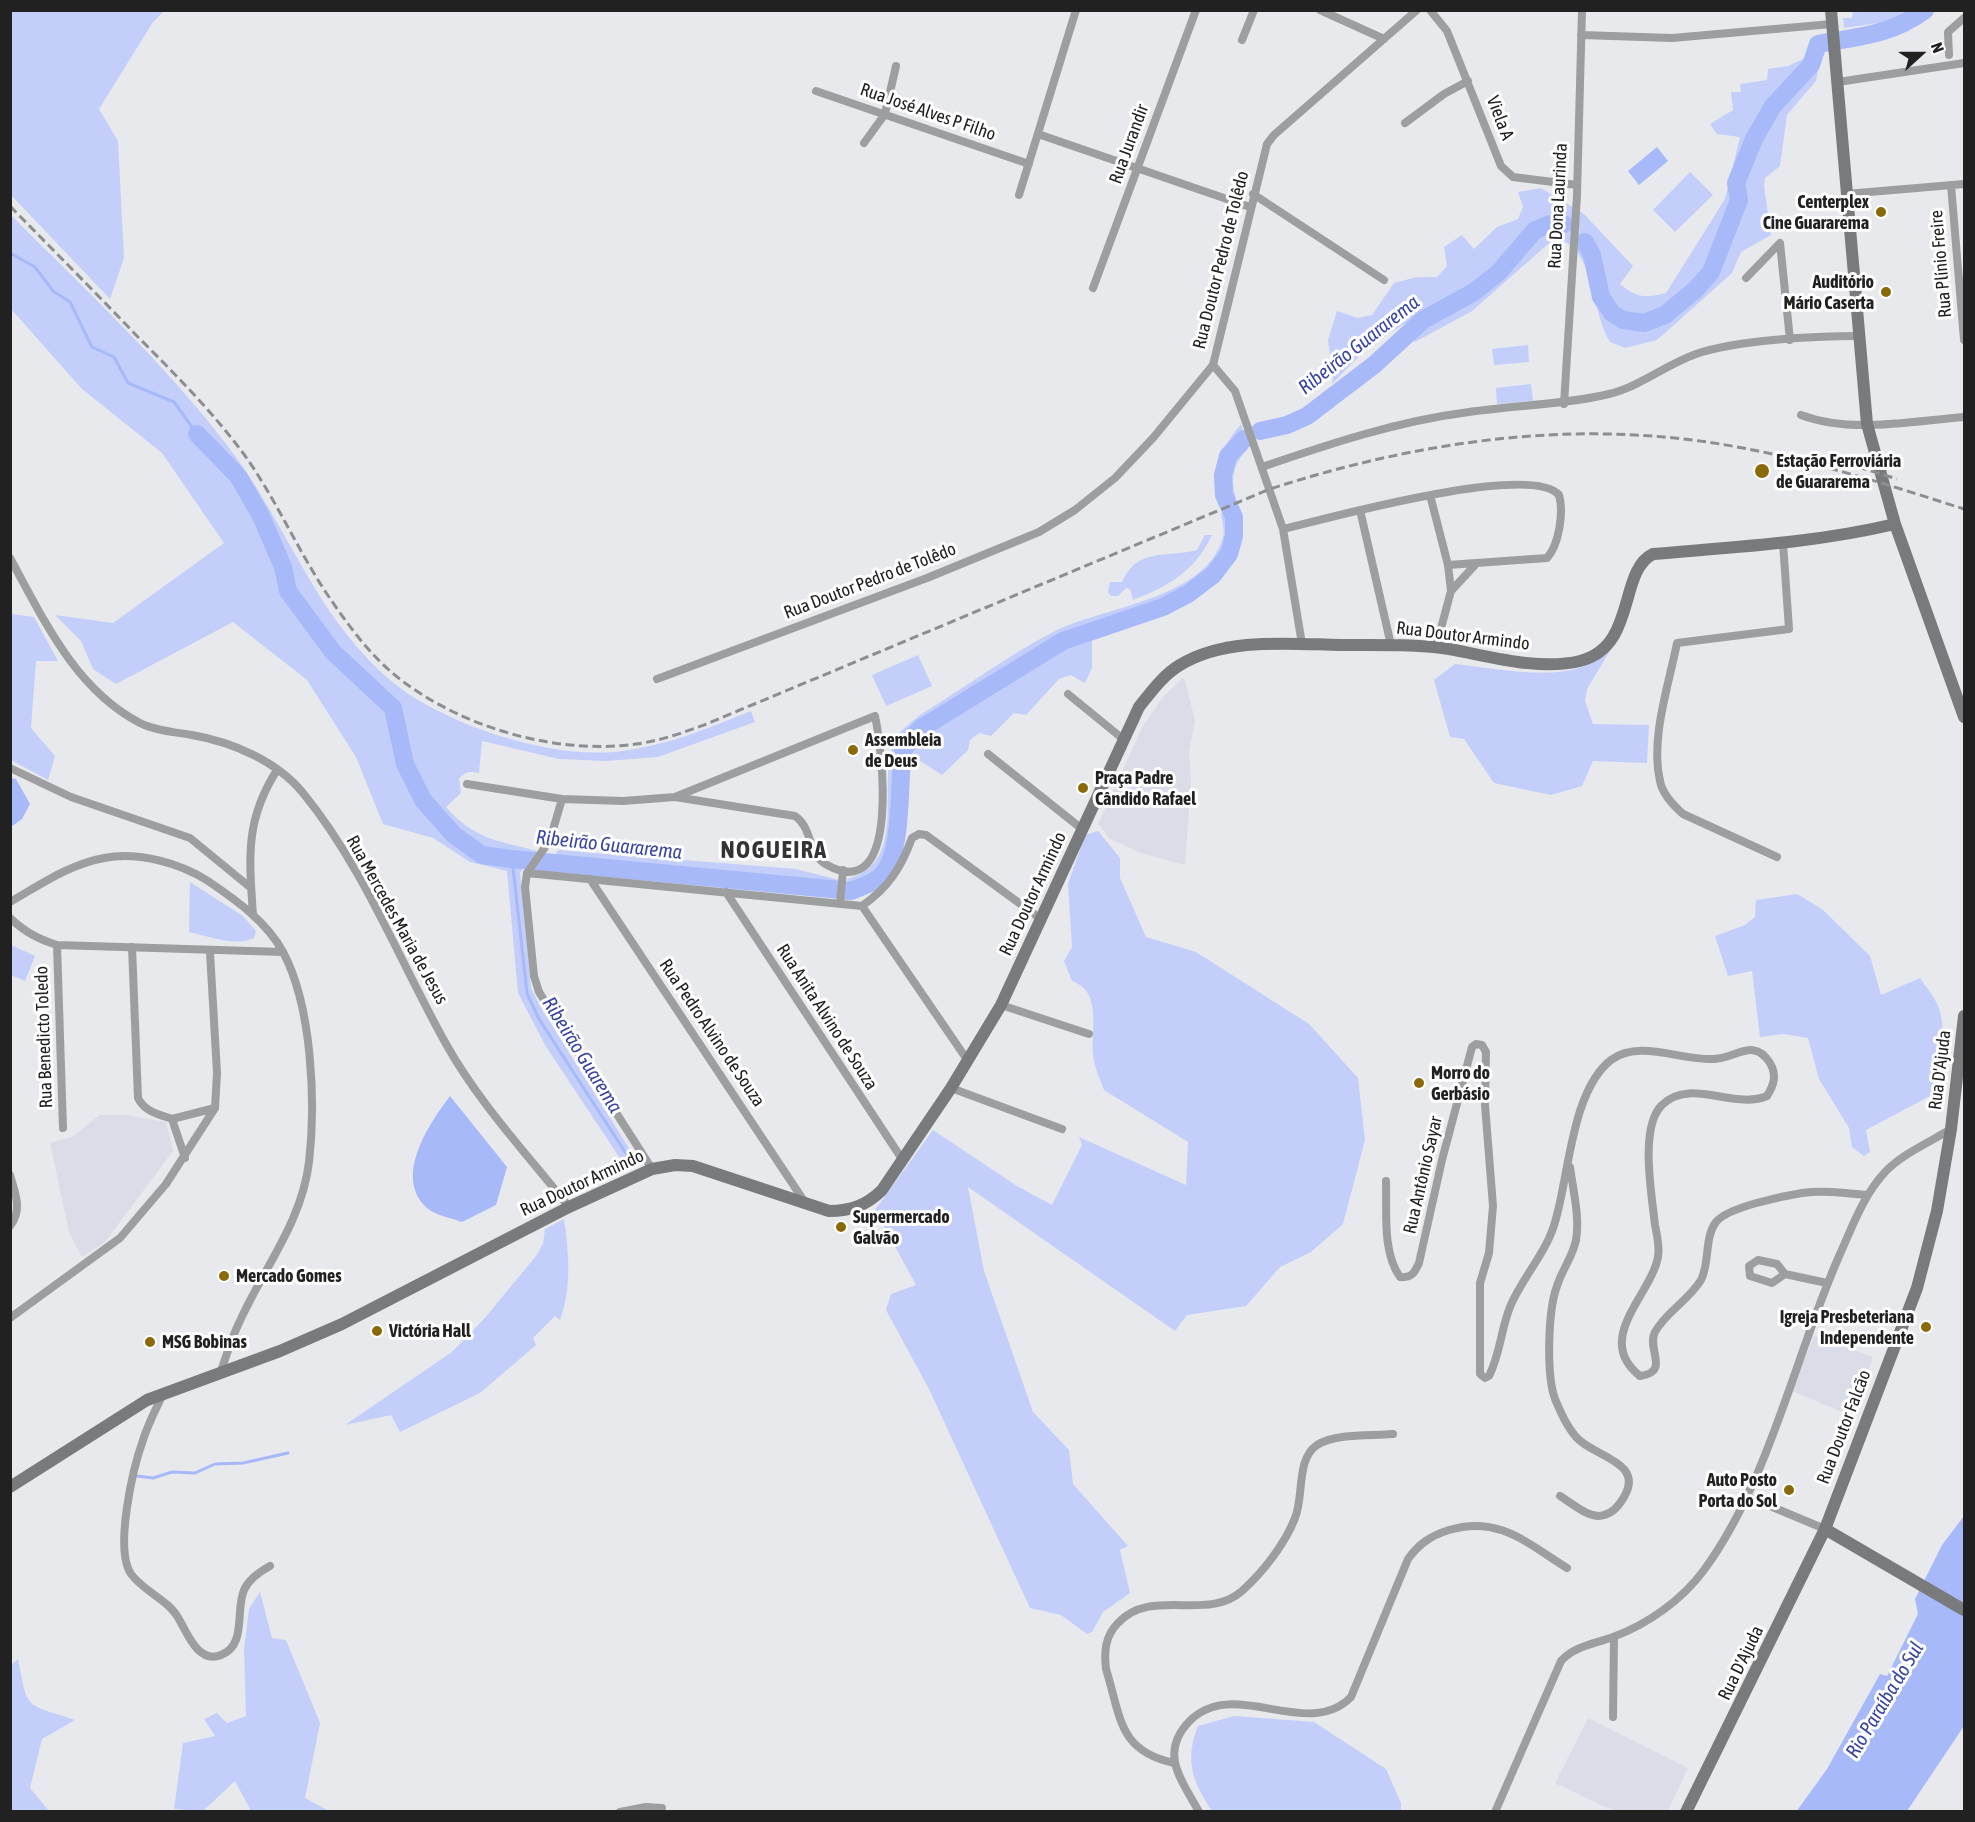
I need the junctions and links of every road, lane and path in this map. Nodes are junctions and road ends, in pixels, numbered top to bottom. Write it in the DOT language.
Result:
graph roads {
  1 [pos="1076,10"];
  2 [pos="1196,10"];
  3 [pos="1254,10"];
  4 [pos="1320,10"];
  5 [pos="1417,10"];
  6 [pos="1430,10"];
  7 [pos="1582,10"];
  8 [pos="1831,10"];
  9 [pos="1965,18"];
  10 [pos="1833,27"];
  11 [pos="1581,35"];
  12 [pos="1384,39"];
  13 [pos="1242,40"];
  14 [pos="1949,55"];
  15 [pos="1965,63"];
  16 [pos="896,66"];
  17 [pos="1468,81"];
  18 [pos="1838,82"];
  19 [pos="816,91"];
  20 [pos="885,114"];
  21 [pos="1405,123"];
  22 [pos="1038,134"];
  23 [pos="864,143"];
  24 [pos="1029,164"];
  25 [pos="1138,168"];
  26 [pos="1965,184"];
  27 [pos="1577,185"];
  28 [pos="1951,185"];
  29 [pos="1253,194"];
  30 [pos="1846,194"];
  31 [pos="1019,195"];
  32 [pos="1250,207"];
  33 [pos="1746,278"];
  34 [pos="1384,280"];
  35 [pos="1093,288"];
  36 [pos="1858,336"];
  37 [pos="1790,340"];
  38 [pos="1965,340"];
  39 [pos="1213,365"];
  40 [pos="1564,404"];
  41 [pos="1801,415"];
  42 [pos="1965,417"];
  43 [pos="1867,424"];
  44 [pos="1262,466"];
  45 [pos="1430,495"];
  46 [pos="1360,510"];
  47 [pos="1895,524"];
  48 [pos="1283,528"];
  49 [pos="1783,543"];
  50 [pos="10,558"];
  51 [pos="1448,565"];
  52 [pos="1475,565"];
  53 [pos="1451,591"];
  54 [pos="1302,644"];
  55 [pos="1391,645"];
  56 [pos="1436,648"];
  57 [pos="657,679"];
  58 [pos="1068,694"];
  59 [pos="1965,717"];
  60 [pos="1123,739"];
  61 [pos="988,754"];
  62 [pos="10,768"];
  63 [pos="277,770"];
  64 [pos="467,784"];
  65 [pos="675,797"];
  66 [pos="562,799"];
  67 [pos="1082,829"];
  68 [pos="1777,857"];
  69 [pos="530,869"];
  70 [pos="843,873"];
  71 [pos="590,879"];
  72 [pos="251,888"];
  73 [pos="726,892"];
  74 [pos="841,901"];
  75 [pos="10,902"];
  76 [pos="862,906"];
  77 [pos="253,915"];
  78 [pos="10,918"];
  79 [pos="1041,919"];
  80 [pos="57,945"];
  81 [pos="132,947"];
  82 [pos="210,952"];
  83 [pos="283,952"];
  84 [pos="1001,1005"];
  85 [pos="1965,1016"];
  86 [pos="1089,1035"];
  87 [pos="968,1061"];
  88 [pos="951,1088"];
  89 [pos="215,1108"];
  90 [pos="172,1119"];
  91 [pos="63,1128"];
  92 [pos="1062,1129"];
  93 [pos="1951,1129"];
  94 [pos="185,1158"];
  95 [pos="902,1159"];
  96 [pos="1569,1161"];
  97 [pos="652,1169"];
  98 [pos="10,1175"];
  99 [pos="1386,1181"];
  100 [pos="1867,1195"];
  101 [pos="807,1205"];
  102 [pos="569,1207"];
  103 [pos="10,1226"];
  104 [pos="1785,1274"];
  105 [pos="1827,1283"];
  106 [pos="10,1318"];
  107 [pos="220,1374"];
  108 [pos="162,1394"];
  109 [pos="1393,1434"];
  110 [pos="10,1487"];
  111 [pos="1560,1496"];
  112 [pos="1746,1496"];
  113 [pos="1825,1529"];
  114 [pos="270,1566"];
  115 [pos="1567,1568"];
  116 [pos="1965,1610"];
  117 [pos="1614,1637"];
  118 [pos="1613,1717"];
  119 [pos="1174,1763"];
  120 [pos="662,1808"];
  121 [pos="620,1812"];
  122 [pos="1199,1812"];
  123 [pos="1495,1812"];
  124 [pos="1686,1812"];
  1 -- 22 [label="street"];
  2 -- 25 [label="street, Rua Jurandir"];
  3 -- 13 [label="street"];
  4 -- 12 [label="street"];
  5 -- 12 [label="street, Rua Doutor Pedro de Tolêdo"];
  6 -- 17 [label="street, Viela A"];
  7 -- 11 [label="street, Rua Dona Laurinda"];
  8 -- 10 [label="street"];
  9 -- 14 [label="street"];
  10 -- 11 [label="street"];
  10 -- 18 [label="street"];
  11 -- 27 [label="street, Rua Dona Laurinda"];
  12 -- 29 [label="street, Rua Doutor Pedro de Tolêdo"];
  15 -- 18 [label="street"];
  16 -- 20 [label="street"];
  17 -- 21 [label="street"];
  17 -- 27 [label="street, Viela A"];
  18 -- 30 [label="street"];
  19 -- 20 [label="street, Rua José Alves P Filho"];
  20 -- 23 [label="street"];
  20 -- 24 [label="street, Rua José Alves P Filho"];
  22 -- 24 [label="street"];
  22 -- 25 [label="street"];
  24 -- 31 [label="street"];
  25 -- 32 [label="street"];
  25 -- 35 [label="street, Rua Jurandir"];
  26 -- 28 [label="street"];
  27 -- 40 [label="street, Rua Dona Laurinda"];
  28 -- 30 [label="street"];
  28 -- 38 [label="street, Rua Plínio Freire"];
  29 -- 32 [label="street, Rua Doutor Pedro de Tolêdo"];
  29 -- 34 [label="street"];
  30 -- 36 [label="street"];
  32 -- 39 [label="street, Rua Doutor Pedro de Tolêdo"];
  33 -- 37 [label="street"];
  36 -- 37 [label="street"];
  36 -- 43 [label="street"];
  37 -- 40 [label="street"];
  39 -- 44 [label="street"];
  39 -- 57 [label="street, Rua Doutor Pedro de Tolêdo"];
  40 -- 44 [label="street"];
  41 -- 43 [label="street"];
  42 -- 43 [label="street"];
  43 -- 47 [label="street"];
  44 -- 48 [label="street"];
  45 -- 46 [label="street"];
  45 -- 51 [label="street"];
  45 -- 52 [label="street"];
  46 -- 48 [label="street"];
  46 -- 55 [label="street"];
  47 -- 49 [label="street, Rua Doutor Armindo"];
  47 -- 59 [label="street"];
  48 -- 54 [label="street"];
  49 -- 56 [label="street, Rua Doutor Armindo"];
  49 -- 68 [label="street"];
  50 -- 63 [label="street, Rua Mercedes Maria de Jesus"];
  51 -- 52 [label="street"];
  51 -- 53 [label="street"];
  52 -- 53 [label="street"];
  53 -- 56 [label="street"];
  54 -- 55 [label="street, Rua Doutor Armindo"];
  54 -- 60 [label="street, Rua Doutor Armindo"];
  55 -- 56 [label="street, Rua Doutor Armindo"];
  58 -- 60 [label="street"];
  60 -- 67 [label="street, Rua Doutor Armindo"];
  61 -- 67 [label="street"];
  62 -- 72 [label="street"];
  63 -- 72 [label="street"];
  63 -- 102 [label="street, Rua Mercedes Maria de Jesus"];
  64 -- 66 [label="street"];
  65 -- 66 [label="street"];
  65 -- 70 [label="street"];
  65 -- 70 [label="street"];
  66 -- 69 [label="street"];
  67 -- 79 [label="street, Rua Doutor Armindo"];
  69 -- 71 [label="street"];
  69 -- 97 [label="street"];
  70 -- 74 [label="street"];
  71 -- 73 [label="street"];
  71 -- 101 [label="street, Rua Pedro Alvino de Souza"];
  72 -- 77 [label="street"];
  73 -- 74 [label="street"];
  73 -- 95 [label="street, Rua Anita Alvino de Souza"];
  74 -- 76 [label="street"];
  75 -- 77 [label="street"];
  76 -- 79 [label="street"];
  76 -- 87 [label="street"];
  77 -- 83 [label="street"];
  78 -- 80 [label="street"];
  79 -- 84 [label="street, Rua Doutor Armindo"];
  80 -- 81 [label="street"];
  80 -- 91 [label="street, Rua Benedicto Toledo"];
  81 -- 82 [label="street"];
  81 -- 90 [label="street"];
  82 -- 83 [label="street"];
  82 -- 89 [label="street"];
  83 -- 107 [label="street"];
  84 -- 86 [label="street"];
  84 -- 87 [label="street, Rua Doutor Armindo"];
  85 -- 93 [label="street, Rua D'Ajuda"];
  87 -- 88 [label="street, Rua Doutor Armindo"];
  88 -- 92 [label="street"];
  88 -- 95 [label="street, Rua Doutor Armindo"];
  89 -- 90 [label="street"];
  89 -- 94 [label="street"];
  90 -- 94 [label="street"];
  93 -- 100 [label="street"];
  93 -- 113 [label="street, Rua Doutor Falcão"];
  94 -- 106 [label="street"];
  95 -- 101 [label="street, Rua Doutor Armindo"];
  96 -- 99 [label="street, Rua Antônio Sayar"];
  96 -- 100 [label="street"];
  96 -- 111 [label="street"];
  97 -- 101 [label="street, Rua Doutor Armindo"];
  97 -- 102 [label="street, Rua Doutor Armindo"];
  98 -- 103 [label="street"];
  100 -- 105 [label="street"];
  102 -- 107 [label="street, Rua Doutor Armindo"];
  104 -- 105 [label="street"];
  105 -- 112 [label="street"];
  107 -- 108 [label="street, Rua Doutor Armindo"];
  108 -- 110 [label="street, Rua Doutor Armindo"];
  108 -- 114 [label="street"];
  109 -- 119 [label="street"];
  112 -- 113 [label="street"];
  112 -- 117 [label="street"];
  113 -- 116 [label="street"];
  113 -- 124 [label="street, Rua D'Ajuda"];
  115 -- 119 [label="street"];
  117 -- 118 [label="street"];
  117 -- 123 [label="street"];
  119 -- 122 [label="street"];
  120 -- 121 [label="street"];
}
